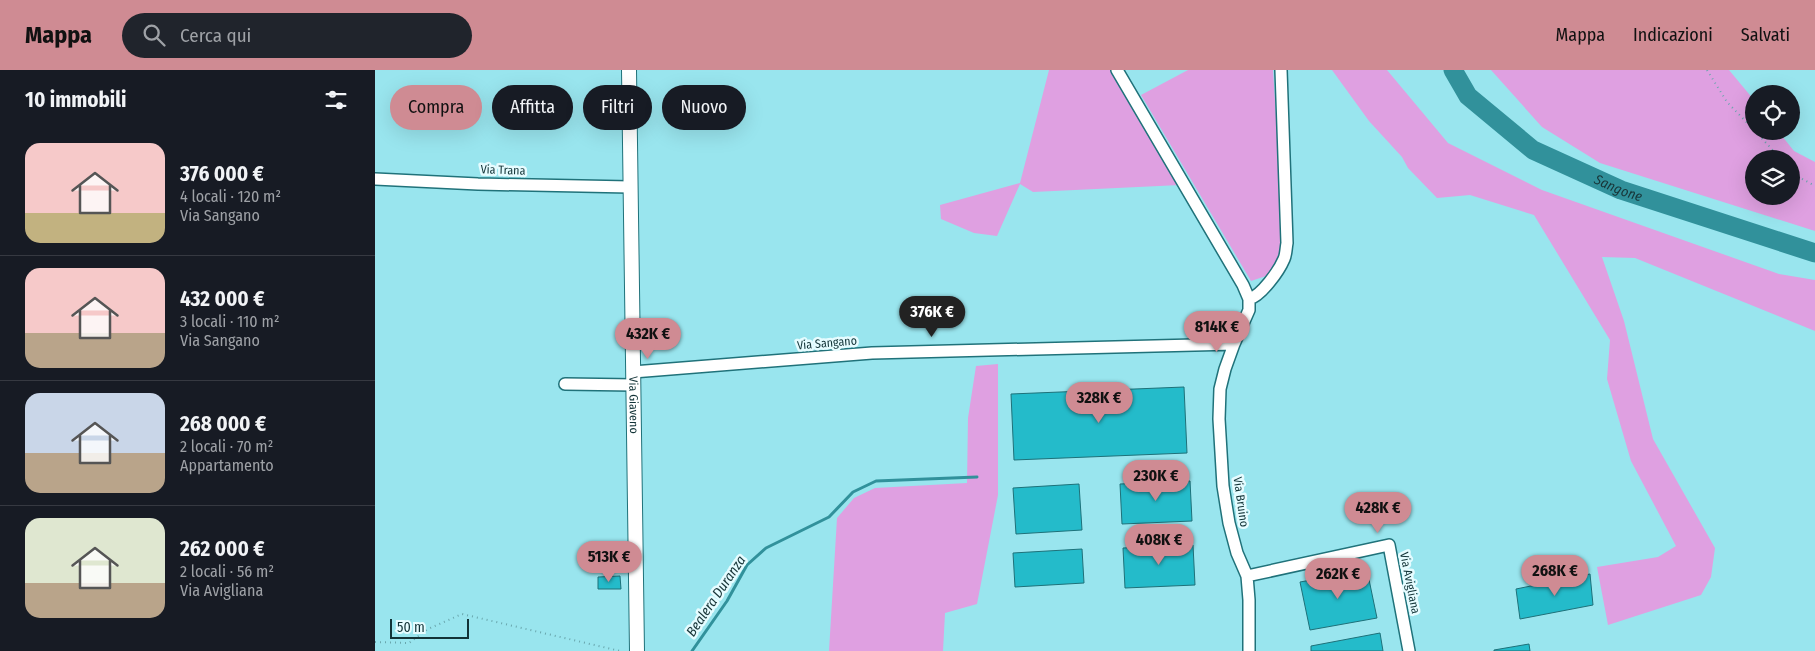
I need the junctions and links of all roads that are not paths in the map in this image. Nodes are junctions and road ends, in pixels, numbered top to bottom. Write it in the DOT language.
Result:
graph roads {
  1 [pos="629,70"];
  2 [pos="1117,70"];
  3 [pos="1281,70"];
  4 [pos="375,179"];
  5 [pos="630,187"];
  6 [pos="1249,298"];
  7 [pos="1233,344"];
  8 [pos="634,379"];
  9 [pos="565,384"];
  10 [pos="1247,576"];
  11 [pos="637,651"];
  12 [pos="1249,651"];
  13 [pos="1409,651"];
  1 -- 5 [label="main road, Via Giaveno"];
  2 -- 6 [label="street"];
  3 -- 6 [label="street"];
  4 -- 5 [label="street, Via Trana"];
  5 -- 8 [label="main road, Via Giaveno"];
  6 -- 7 [label="street, Via Bruino"];
  7 -- 8 [label="street, Via Sangano"];
  7 -- 10 [label="street, Via Bruino"];
  8 -- 9 [label="street, Via Sangano"];
  8 -- 11 [label="main road, Via Giaveno"];
  10 -- 12 [label="street, Via Bruino"];
  10 -- 13 [label="street, Via Avigliana"];
}
